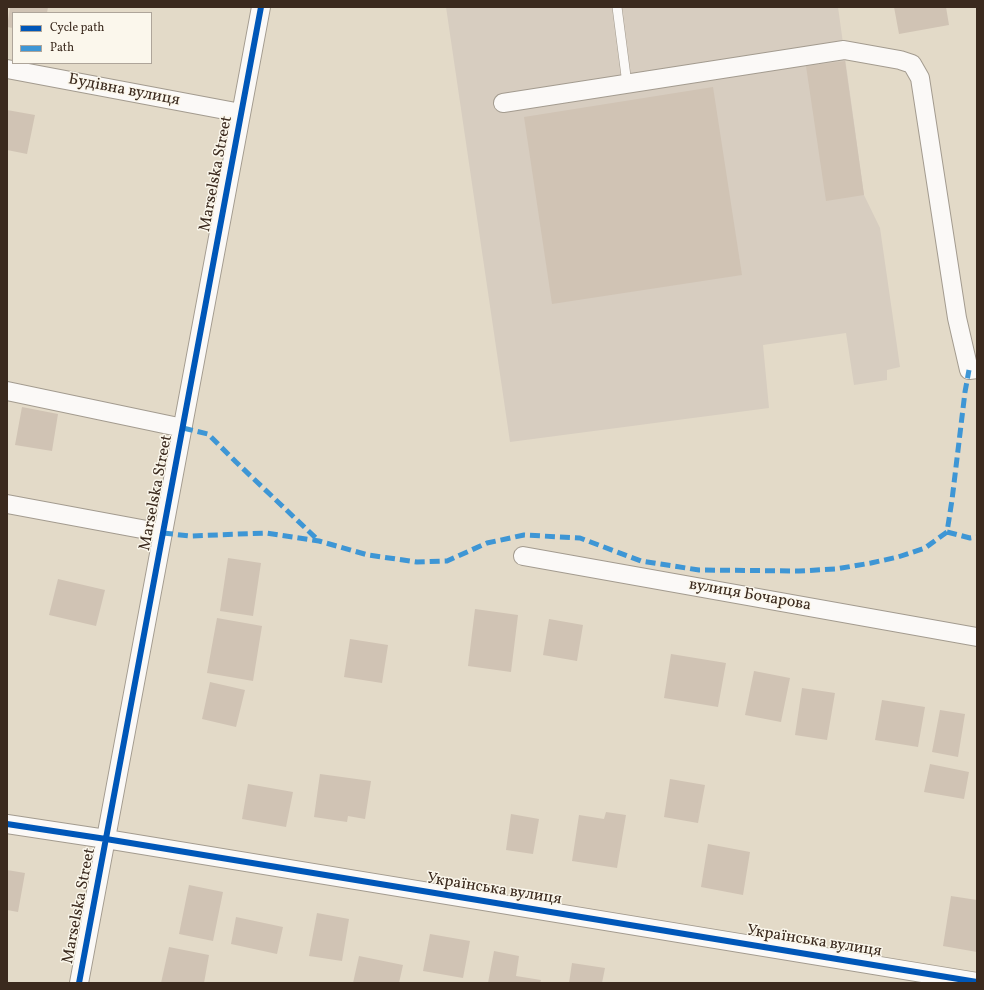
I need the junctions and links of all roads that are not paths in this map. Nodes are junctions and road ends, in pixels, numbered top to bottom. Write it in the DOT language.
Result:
graph roads {
  1 [pos="261,7"];
  2 [pos="618,7"];
  3 [pos="7,69"];
  4 [pos="627,84"];
  5 [pos="503,103"];
  6 [pos="241,113"];
  7 [pos="977,369"];
  8 [pos="7,390"];
  9 [pos="183,428"];
  10 [pos="7,504"];
  11 [pos="163,533"];
  12 [pos="523,556"];
  13 [pos="977,636"];
  14 [pos="7,824"];
  15 [pos="106,839"];
  16 [pos="977,982"];
  17 [pos="79,983"];
  1 -- 6 [label="street, Marselska Street"];
  2 -- 4 [label="lane"];
  3 -- 6 [label="street, Будівна вулиця"];
  4 -- 5 [label="street"];
  4 -- 7 [label="street"];
  6 -- 9 [label="street, Marselska Street"];
  8 -- 9 [label="street"];
  9 -- 11 [label="street, Marselska Street"];
  10 -- 11 [label="street"];
  11 -- 15 [label="street, Marselska Street"];
  12 -- 13 [label="street, вулиця Бочарова"];
  14 -- 15 [label="street, Українська вулиця"];
  15 -- 16 [label="street, Українська вулиця"];
  15 -- 17 [label="street, Marselska Street"];
}
